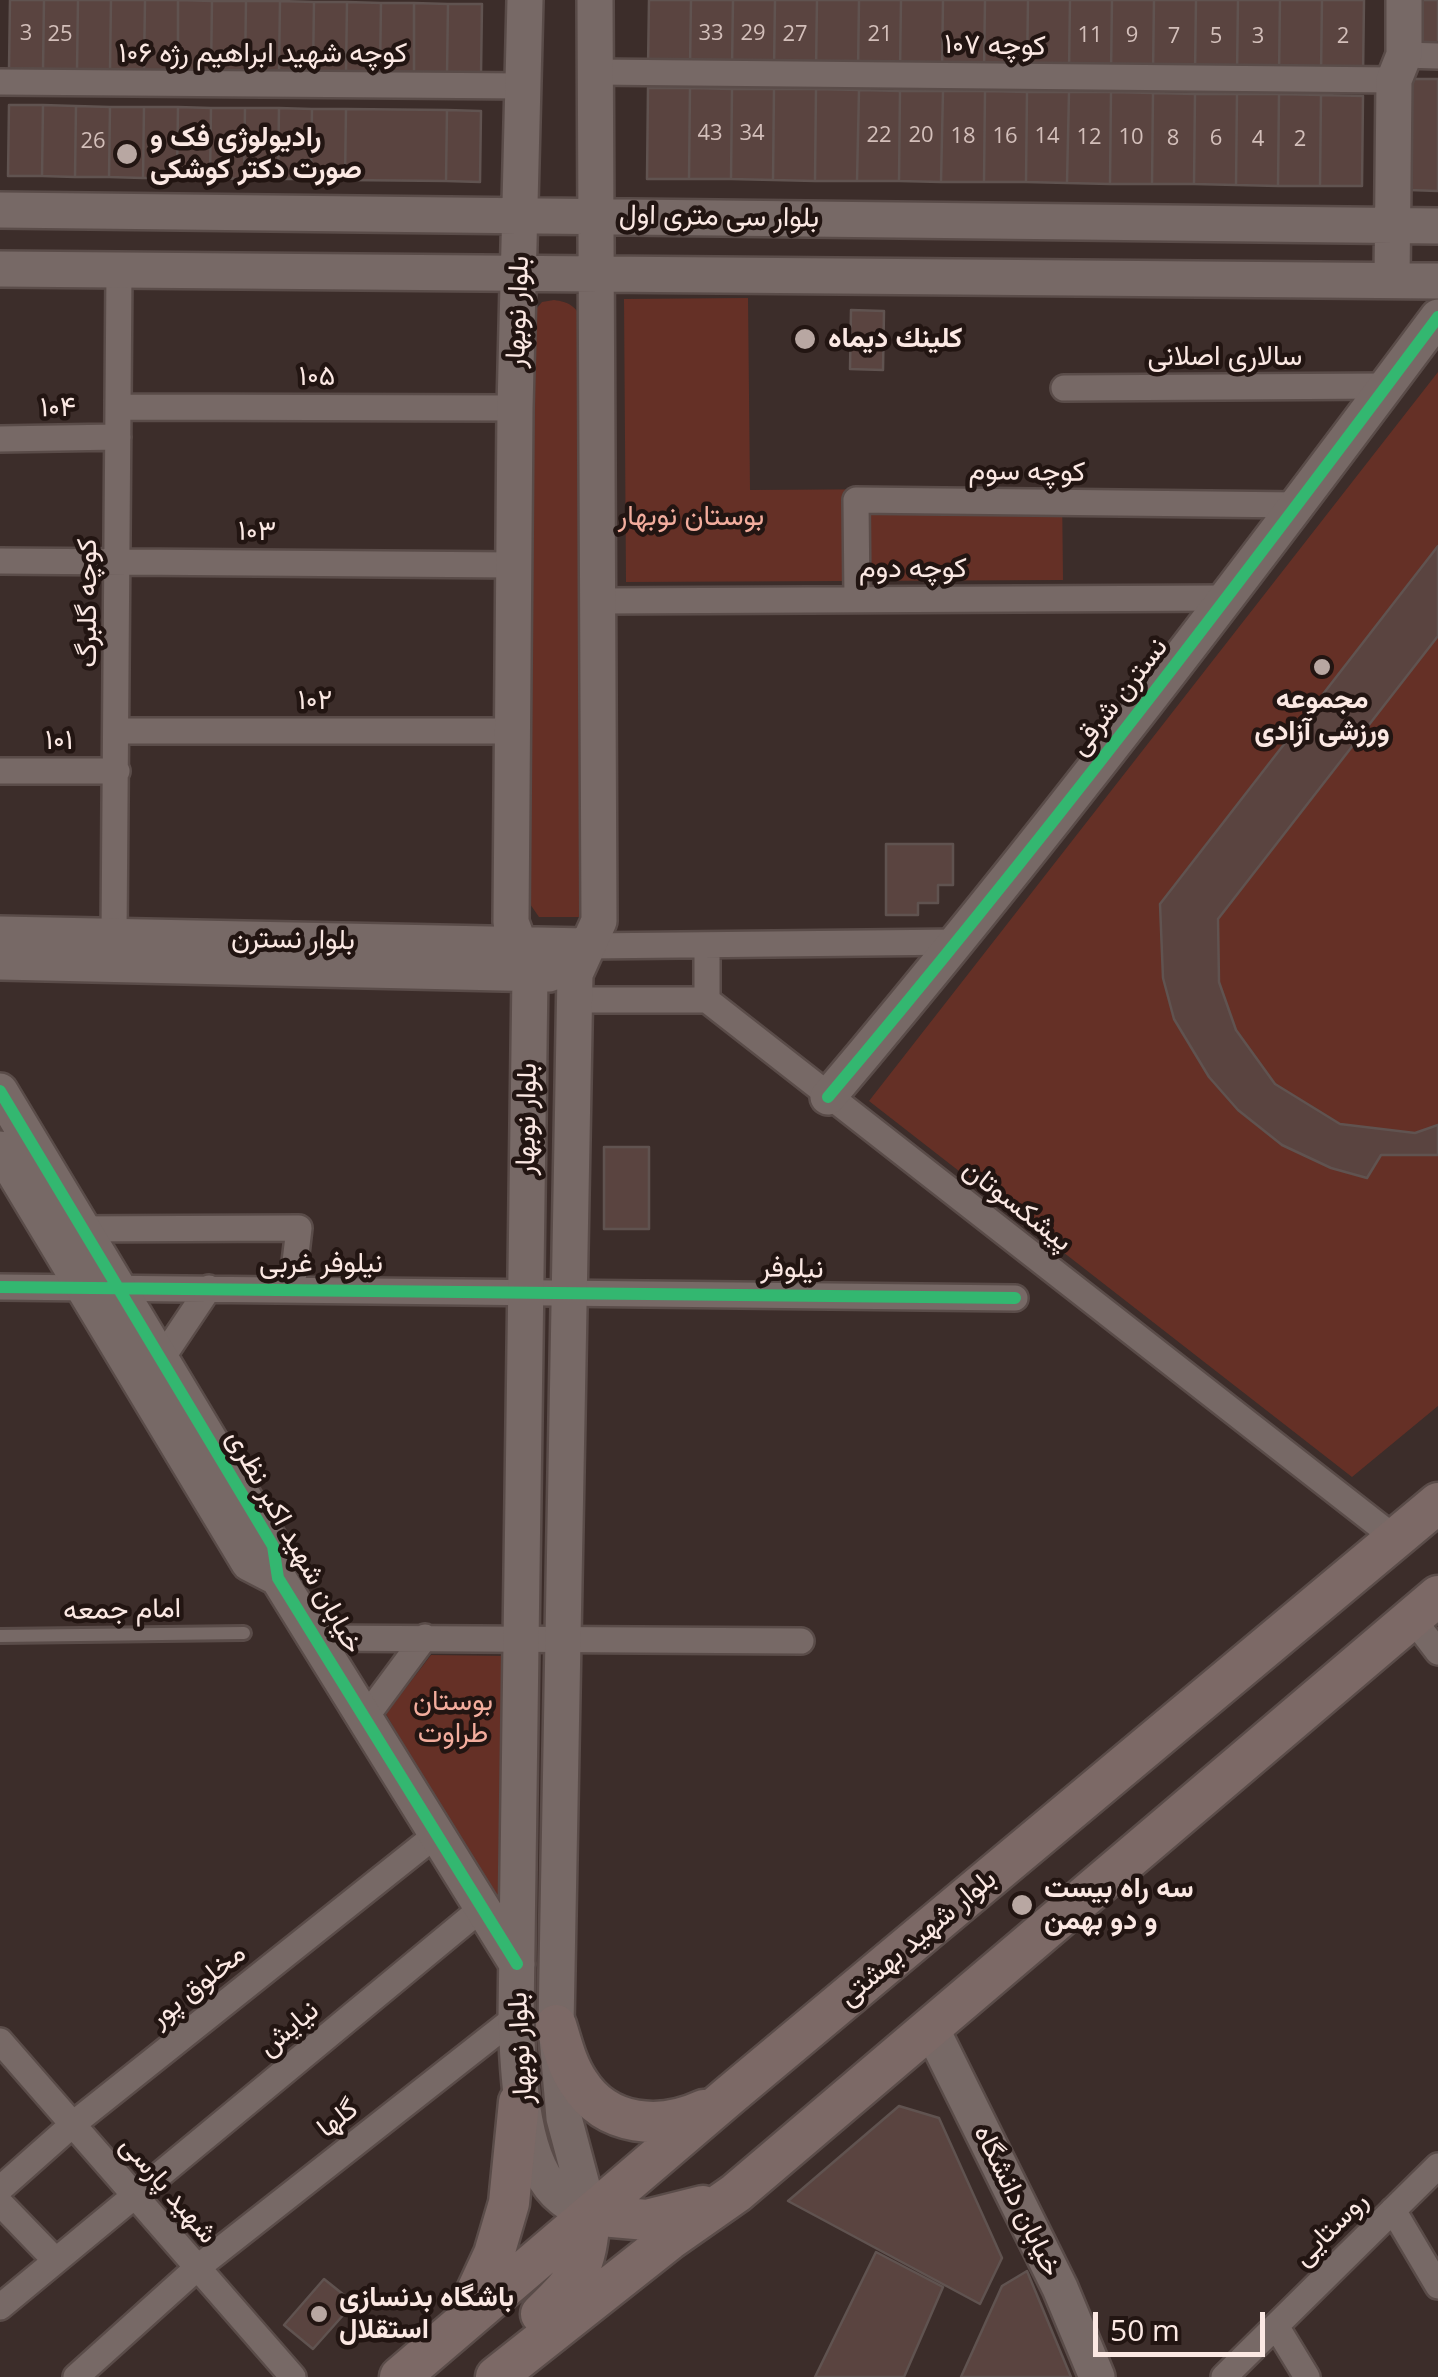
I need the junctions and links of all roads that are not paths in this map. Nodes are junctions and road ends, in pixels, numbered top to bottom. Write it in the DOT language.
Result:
graph roads {
  1 [pos="525,0"];
  2 [pos="595,0"];
  3 [pos="1404,0"];
  4 [pos="1412,64"];
  5 [pos="595,72"];
  6 [pos="0,82"];
  7 [pos="525,86"];
  8 [pos="0,210"];
  9 [pos="521,214"];
  10 [pos="594,215"];
  11 [pos="1392,225"];
  12 [pos="1438,226"];
  13 [pos="0,268"];
  14 [pos="119,270"];
  15 [pos="519,274"];
  16 [pos="595,275"];
  17 [pos="1392,280"];
  18 [pos="1438,281"];
  19 [pos="1438,317"];
  20 [pos="1386,386"];
  21 [pos="1064,388"];
  22 [pos="118,407"];
  23 [pos="515,408"];
  24 [pos="118,437"];
  25 [pos="0,440"];
  26 [pos="1298,506"];
  27 [pos="118,560"];
  28 [pos="0,561"];
  29 [pos="514,564"];
  30 [pos="1229,598"];
  31 [pos="857,600"];
  32 [pos="598,601"];
  33 [pos="118,731"];
  34 [pos="512,731"];
  35 [pos="0,771"];
  36 [pos="117,771"];
  37 [pos="0,934"];
  38 [pos="114,936"];
  39 [pos="959,942"];
  40 [pos="707,946"];
  41 [pos="524,960"];
  42 [pos="0,962"];
  43 [pos="578,973"];
  44 [pos="707,1000"];
  45 [pos="0,1091"];
  46 [pos="828,1097"];
  47 [pos="0,1149"];
  48 [pos="66,1229"];
  49 [pos="0,1287"];
  50 [pos="82,1287"];
  51 [pos="118,1287"];
  52 [pos="209,1288"];
  53 [pos="292,1288"];
  54 [pos="524,1290"];
  55 [pos="568,1291"];
  56 [pos="1015,1298"];
  57 [pos="152,1373"];
  58 [pos="1438,1504"];
  59 [pos="1396,1539"];
  60 [pos="1425,1607"];
  61 [pos="244,1633"];
  62 [pos="0,1636"];
  63 [pos="425,1637"];
  64 [pos="521,1637"];
  65 [pos="564,1637"];
  66 [pos="316,1638"];
  67 [pos="801,1641"];
  68 [pos="1438,1652"];
  69 [pos="366,1718"];
  70 [pos="436,1834"];
  71 [pos="482,1908"];
  72 [pos="517,1964"];
  73 [pos="516,2017"];
  74 [pos="556,2025"];
  75 [pos="931,2028"];
  76 [pos="0,2041"];
  77 [pos="730,2095"];
  78 [pos="519,2102"];
  79 [pos="72,2125"];
  80 [pos="1438,2166"];
  81 [pos="0,2189"];
  82 [pos="736,2193"];
  83 [pos="134,2196"];
  84 [pos="0,2203"];
  85 [pos="1393,2210"];
  86 [pos="590,2214"];
  87 [pos="55,2260"];
  88 [pos="197,2268"];
  89 [pos="1438,2286"];
  90 [pos="0,2307"];
  91 [pos="462,2323"];
  92 [pos="1276,2326"];
  93 [pos="76,2377"];
  94 [pos="293,2377"];
  95 [pos="400,2377"];
  96 [pos="496,2377"];
  97 [pos="1097,2377"];
  98 [pos="1224,2377"];
  99 [pos="1307,2377"];
  1 -- 7 [label="main road, بلوار نوبهار"];
  2 -- 5 [label="main road, بلوار نوبهار"];
  3 -- 4 [label="main road"];
  4 -- 5 [label="street, کوچه ۱۰۷"];
  4 -- 11 [label="main road"];
  5 -- 10 [label="main road, بلوار نوبهار"];
  6 -- 7 [label="street, کوچه شهید ابراهیم رژه ۱۰۶"];
  7 -- 9 [label="main road, بلوار نوبهار"];
  8 -- 9 [label="main road, بلوار سی متری اول"];
  9 -- 10 [label="main road, بلوار سی متری اول"];
  9 -- 15 [label="main road, بلوار نوبهار"];
  10 -- 11 [label="main road, بلوار سی متری اول"];
  10 -- 16 [label="main road, بلوار نوبهار"];
  11 -- 12 [label="main road, بلوار سی متری اول"];
  11 -- 17 [label="main road"];
  13 -- 14 [label="main road, بلوار سی متری اول"];
  14 -- 15 [label="main road, بلوار سی متری اول"];
  14 -- 22 [label="street, کوچه گلبرگ"];
  15 -- 16 [label="main road, بلوار سی متری اول"];
  15 -- 23 [label="main road, بلوار نوبهار"];
  16 -- 17 [label="main road, بلوار سی متری اول"];
  16 -- 32 [label="main road, بلوار نوبهار"];
  17 -- 18 [label="main road, بلوار سی متری اول"];
  19 -- 20 [label="main road, نسترن شرقی"];
  20 -- 21 [label="street, سالاری اصلانی"];
  20 -- 26 [label="main road, نسترن شرقی"];
  22 -- 23 [label="street, ۱۰۵"];
  22 -- 24 [label="street, کوچه گلبرگ"];
  23 -- 29 [label="main road, بلوار نوبهار"];
  24 -- 25 [label="street, ۱۰۴"];
  24 -- 27 [label="street, کوچه گلبرگ"];
  26 -- 30 [label="main road, نسترن شرقی"];
  26 -- 31 [label="street, کوچه سوم"];
  27 -- 28 [label="street, ۱۰۳"];
  27 -- 29 [label="street, ۱۰۳"];
  27 -- 33 [label="street, کوچه گلبرگ"];
  29 -- 34 [label="main road, بلوار نوبهار"];
  30 -- 31 [label="street, کوچه دوم"];
  30 -- 39 [label="main road, نسترن شرقی"];
  31 -- 32 [label="street, کوچه دوم"];
  32 -- 43 [label="main road, بلوار نوبهار"];
  33 -- 34 [label="street, ۱۰۲"];
  33 -- 36 [label="street, کوچه گلبرگ"];
  34 -- 41 [label="main road, بلوار نوبهار"];
  35 -- 36 [label="street, ۱۰۱"];
  36 -- 38 [label="street, کوچه گلبرگ"];
  37 -- 38 [label="main road, بلوار نسترن"];
  38 -- 41 [label="main road, بلوار نسترن"];
  39 -- 40 [label="street"];
  39 -- 46 [label="main road, نسترن شرقی"];
  40 -- 43 [label="street"];
  40 -- 44 [label="street"];
  41 -- 42 [label="main road, بلوار نسترن"];
  41 -- 43 [label="main road, بلوار نسترن"];
  41 -- 54 [label="main road, بلوار نوبهار"];
  43 -- 44 [label="street"];
  43 -- 55 [label="main road, بلوار نوبهار"];
  44 -- 46 [label="street, پیشکسوتان"];
  45 -- 48 [label="main road, خیابان شهید اکبر نظری"];
  46 -- 59 [label="street, پیشکسوتان"];
  47 -- 48 [label="main road, خیابان شهید اکبر نظری"];
  48 -- 50 [label="main road, خیابان شهید اکبر نظری"];
  48 -- 51 [label="main road, خیابان شهید اکبر نظری"];
  48 -- 53 [label="street"];
  49 -- 50 [label="street, نیلوفر غربی"];
  50 -- 51 [label="street, نیلوفر غربی"];
  50 -- 57 [label="main road, خیابان شهید اکبر نظری"];
  51 -- 52 [label="street, نیلوفر غربی"];
  51 -- 57 [label="main road, خیابان شهید اکبر نظری"];
  52 -- 53 [label="street, نیلوفر غربی"];
  52 -- 57 [label="street"];
  53 -- 54 [label="street, نیلوفر غربی"];
  54 -- 55 [label="street, نیلوفر غربی"];
  54 -- 64 [label="main road, بلوار نوبهار"];
  55 -- 56 [label="street, نیلوفر"];
  55 -- 65 [label="main road, بلوار نوبهار"];
  57 -- 66 [label="main road, خیابان شهید اکبر نظری"];
  58 -- 59 [label="main road, بلوار شهید بهشتی"];
  59 -- 77 [label="main road, بلوار شهید بهشتی"];
  60 -- 68 [label="street"];
  60 -- 75 [label="main road"];
  61 -- 62 [label="lane, امام جمعه"];
  63 -- 64 [label="street"];
  63 -- 66 [label="street"];
  63 -- 69 [label="street"];
  64 -- 65 [label="street"];
  64 -- 72 [label="main road, بلوار نوبهار"];
  65 -- 67 [label="street"];
  65 -- 74 [label="main road, بلوار نوبهار"];
  66 -- 69 [label="main road, خیابان شهید اکبر نظری"];
  69 -- 70 [label="main road, خیابان شهید اکبر نظری"];
  70 -- 71 [label="main road, خیابان شهید اکبر نظری"];
  70 -- 79 [label="street, مخلوق پور"];
  71 -- 72 [label="main road, خیابان شهید اکبر نظری"];
  71 -- 83 [label="street, نیایش"];
  72 -- 73 [label="main road, بلوار نوبهار"];
  73 -- 78 [label="main road, بلوار نوبهار"];
  73 -- 88 [label="street, گلها"];
  74 -- 77 [label="main road"];
  74 -- 86 [label="main road, بلوار نوبهار"];
  75 -- 82 [label="main road"];
  75 -- 97 [label="main road, خیابان دانشگاه"];
  76 -- 79 [label="street, شهید پارسی"];
  77 -- 86 [label="main road, بلوار شهید بهشتی"];
  78 -- 86 [label="main road, بلوار نوبهار"];
  78 -- 91 [label="main road"];
  79 -- 81 [label="street, مخلوق پور"];
  79 -- 83 [label="street, شهید پارسی"];
  80 -- 85 [label="street, روستایی"];
  82 -- 86 [label="main road, بلوار نوبهار"];
  82 -- 96 [label="main road"];
  83 -- 87 [label="street, نیایش"];
  83 -- 88 [label="street, شهید پارسی"];
  84 -- 87 [label="street"];
  85 -- 89 [label="street"];
  85 -- 92 [label="street, روستایی"];
  86 -- 91 [label="main road, بلوار شهید بهشتی"];
  86 -- 96 [label="main road, بلوار نوبهار"];
  87 -- 90 [label="street, نیایش"];
  88 -- 93 [label="street, گلها"];
  88 -- 94 [label="street, شهید پارسی"];
  91 -- 95 [label="main road, بلوار شهید بهشتی"];
  92 -- 98 [label="street, روستایی"];
  92 -- 99 [label="street"];
}
